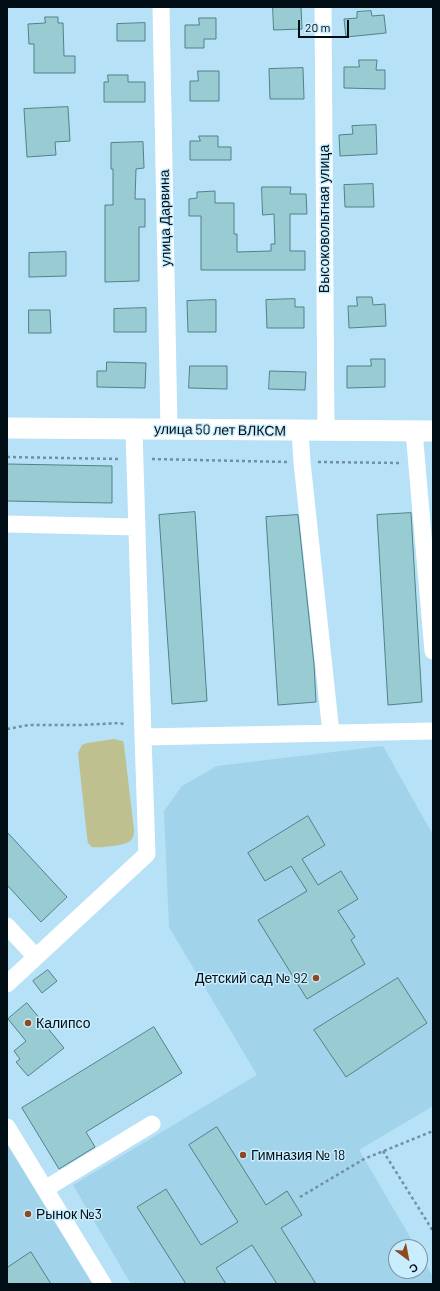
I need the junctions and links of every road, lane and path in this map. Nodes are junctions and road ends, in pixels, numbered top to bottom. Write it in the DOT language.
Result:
graph roads {
  1 [pos="161,7"];
  2 [pos="323,7"];
  3 [pos="7,428"];
  4 [pos="134,429"];
  5 [pos="169,429"];
  6 [pos="300,431"];
  7 [pos="326,431"];
  8 [pos="423,431"];
  9 [pos="7,457"];
  10 [pos="134,459"];
  11 [pos="302,462"];
  12 [pos="417,463"];
  13 [pos="7,524"];
  14 [pos="136,527"];
  15 [pos="433,651"];
  16 [pos="7,729"];
  17 [pos="433,731"];
  18 [pos="331,733"];
  19 [pos="143,737"];
  20 [pos="7,926"];
  21 [pos="36,957"];
  22 [pos="7,984"];
  23 [pos="152,1124"];
  24 [pos="7,1127"];
  25 [pos="433,1131"];
  26 [pos="383,1151"];
  27 [pos="45,1189"];
  28 [pos="300,1197"];
  29 [pos="433,1231"];
  30 [pos="103,1284"];
  1 -- 5 [label="street, улица Дарвина"];
  2 -- 7 [label="street, Высоковольтная улица"];
  3 -- 4 [label="main road, улица 50 лет ВЛКСМ"];
  4 -- 5 [label="main road, улица 50 лет ВЛКСМ"];
  4 -- 10 [label="street"];
  5 -- 6 [label="main road, улица 50 лет ВЛКСМ"];
  6 -- 7 [label="main road, улица 50 лет ВЛКСМ"];
  6 -- 11 [label="street"];
  7 -- 8 [label="main road, улица 50 лет ВЛКСМ"];
  8 -- 12 [label="street"];
  9 -- 10 [label="path"];
  10 -- 11 [label="path"];
  10 -- 14 [label="street"];
  11 -- 12 [label="path"];
  11 -- 18 [label="street"];
  12 -- 15 [label="street"];
  13 -- 14 [label="street"];
  14 -- 19 [label="street"];
  16 -- 19 [label="path"];
  17 -- 18 [label="street"];
  18 -- 19 [label="street"];
  19 -- 21 [label="street"];
  20 -- 21 [label="street"];
  21 -- 22 [label="street"];
  23 -- 27 [label="street"];
  24 -- 27 [label="street"];
  25 -- 26 [label="path"];
  26 -- 28 [label="path"];
  26 -- 29 [label="path"];
  27 -- 30 [label="street"];
}
